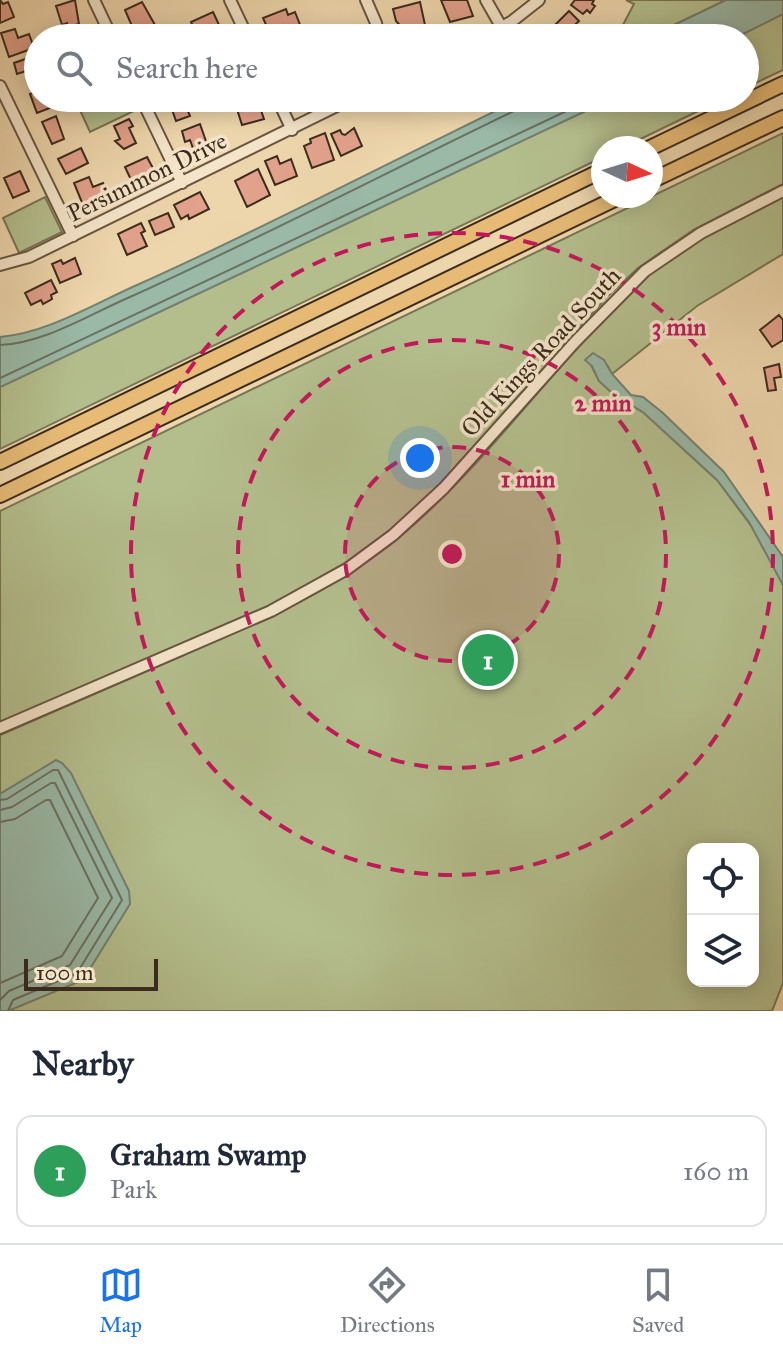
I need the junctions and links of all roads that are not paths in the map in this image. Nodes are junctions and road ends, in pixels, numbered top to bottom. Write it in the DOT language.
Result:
graph roads {
  1 [pos="94,0"];
  2 [pos="230,0"];
  3 [pos="366,0"];
  4 [pos="486,0"];
  5 [pos="539,0"];
  6 [pos="105,24"];
  7 [pos="241,24"];
  8 [pos="376,24"];
  9 [pos="500,24"];
  10 [pos="507,24"];
  11 [pos="783,84"];
  12 [pos="0,86"];
  13 [pos="759,96"];
  14 [pos="148,112"];
  15 [pos="284,112"];
  16 [pos="326,112"];
  17 [pos="725,112"];
  18 [pos="783,118"];
  19 [pos="292,130"];
  20 [pos="663,142"];
  21 [pos="663,175"];
  22 [pos="591,176"];
  23 [pos="182,183"];
  24 [pos="783,191"];
  25 [pos="596,208"];
  26 [pos="73,236"];
  27 [pos="0,265"];
  28 [pos="0,462"];
  29 [pos="0,495"];
  30 [pos="0,728"];
  1 -- 6 [label="street"];
  2 -- 7 [label="street"];
  3 -- 8 [label="street"];
  4 -- 9 [label="street"];
  5 -- 10 [label="street"];
  11 -- 13 [label="highway"];
  12 -- 26 [label="street"];
  14 -- 23 [label="street"];
  15 -- 19 [label="street"];
  16 -- 19 [label="street, Persimmon Drive"];
  17 -- 20 [label="highway"];
  18 -- 21 [label="highway"];
  19 -- 23 [label="street, Persimmon Drive"];
  22 -- 28 [label="highway"];
  23 -- 26 [label="street, Persimmon Drive"];
  24 -- 30 [label="street, Old Kings Road South"];
  25 -- 29 [label="highway"];
  26 -- 27 [label="street, Persimmon Drive"];
}
